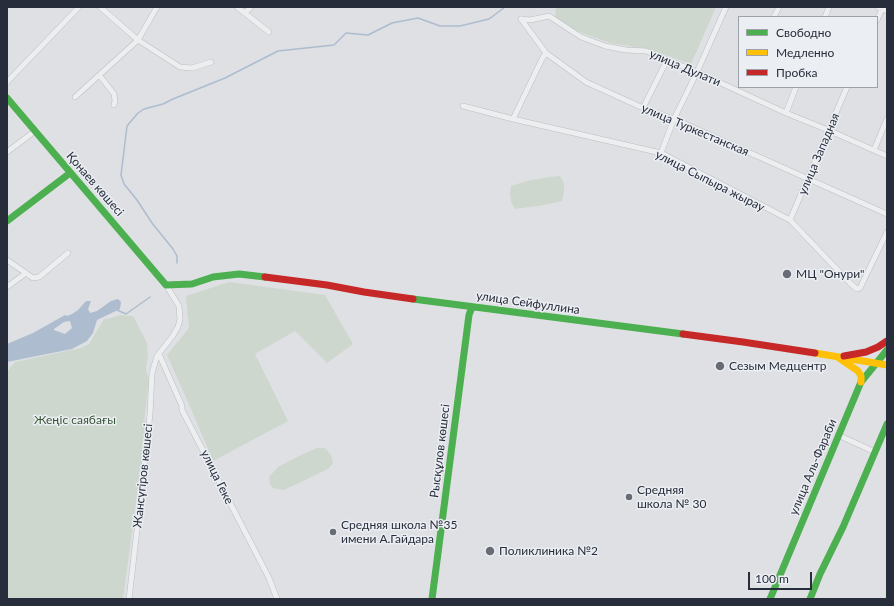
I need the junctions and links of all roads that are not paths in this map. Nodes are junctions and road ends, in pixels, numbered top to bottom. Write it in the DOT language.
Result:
graph roads {
  1 [pos="79,7"];
  2 [pos="100,7"];
  3 [pos="157,7"];
  4 [pos="237,7"];
  5 [pos="251,7"];
  6 [pos="726,7"];
  7 [pos="779,7"];
  8 [pos="882,8"];
  9 [pos="245,14"];
  10 [pos="774,16"];
  11 [pos="878,18"];
  12 [pos="521,19"];
  13 [pos="268,32"];
  14 [pos="138,40"];
  15 [pos="546,53"];
  16 [pos="667,60"];
  17 [pos="211,62"];
  18 [pos="697,72"];
  19 [pos="100,76"];
  20 [pos="7,82"];
  21 [pos="796,88"];
  22 [pos="847,88"];
  23 [pos="76,97"];
  24 [pos="8,102"];
  25 [pos="114,105"];
  26 [pos="463,106"];
  27 [pos="643,108"];
  28 [pos="786,113"];
  29 [pos="513,119"];
  30 [pos="674,119"];
  31 [pos="887,119"];
  32 [pos="828,130"];
  33 [pos="35,131"];
  34 [pos="874,150"];
  35 [pos="7,152"];
  36 [pos="661,153"];
  37 [pos="887,156"];
  38 [pos="70,173"];
  39 [pos="808,179"];
  40 [pos="887,214"];
  41 [pos="7,220"];
  42 [pos="790,220"];
  43 [pos="887,232"];
  44 [pos="68,253"];
  45 [pos="7,260"];
  46 [pos="26,273"];
  47 [pos="166,285"];
  48 [pos="7,287"];
  49 [pos="472,307"];
  50 [pos="887,341"];
  51 [pos="887,350"];
  52 [pos="159,354"];
  53 [pos="837,357"];
  54 [pos="877,363"];
  55 [pos="887,365"];
  56 [pos="861,382"];
  57 [pos="887,424"];
  58 [pos="838,435"];
  59 [pos="875,452"];
  60 [pos="129,599"];
  61 [pos="277,599"];
  62 [pos="432,599"];
  63 [pos="770,599"];
  64 [pos="810,599"];
  1 -- 20 [label="street"];
  2 -- 14 [label="street"];
  3 -- 14 [label="street"];
  4 -- 9 [label="street"];
  5 -- 9 [label="street"];
  6 -- 18 [label="street"];
  7 -- 10 [label="street"];
  8 -- 11 [label="street"];
  9 -- 13 [label="street"];
  12 -- 15 [label="street, улица Туркестанская"];
  12 -- 16 [label="street, улица Дулати"];
  14 -- 17 [label="street"];
  14 -- 19 [label="street"];
  15 -- 27 [label="street, улица Туркестанская"];
  15 -- 29 [label="street"];
  16 -- 18 [label="street, улица Дулати"];
  16 -- 27 [label="street"];
  18 -- 28 [label="street, улица Дулати"];
  18 -- 30 [label="street"];
  19 -- 23 [label="street"];
  19 -- 25 [label="street"];
  21 -- 28 [label="street"];
  22 -- 32 [label="street, улица Западная"];
  24 -- 33 [label="street, Қонаев көшесі"];
  26 -- 29 [label="street, улица Сыпыра жырау"];
  27 -- 30 [label="street, улица Туркестанская"];
  28 -- 32 [label="street, улица Дулати"];
  29 -- 36 [label="street, улица Сыпыра жырау"];
  30 -- 36 [label="street"];
  30 -- 39 [label="street, улица Туркестанская"];
  31 -- 34 [label="street"];
  32 -- 34 [label="street, улица Дулати"];
  32 -- 39 [label="street, улица Западная"];
  33 -- 35 [label="street"];
  33 -- 38 [label="street, Қонаев көшесі"];
  34 -- 37 [label="street, улица Дулати"];
  36 -- 42 [label="street, улица Сыпыра жырау"];
  38 -- 41 [label="street"];
  38 -- 47 [label="street, Қонаев көшесі"];
  39 -- 40 [label="street, улица Туркестанская"];
  39 -- 42 [label="street, улица Западная"];
  42 -- 43 [label="street, улица Сыпыра жырау"];
  44 -- 46 [label="street"];
  45 -- 46 [label="street"];
  46 -- 48 [label="street"];
  47 -- 49 [label="street, улица Сейфуллина"];
  47 -- 52 [label="street, Жансүгіров көшесі"];
  49 -- 53 [label="street, улица Сейфуллина"];
  49 -- 62 [label="street, Рысқұлов көшесі"];
  50 -- 53 [label="street"];
  51 -- 54 [label="street, улица Аль-Фараби"];
  52 -- 60 [label="street, Жансүгіров көшесі"];
  52 -- 61 [label="street, улица Геке"];
  53 -- 54 [label="street, улица Сейфуллина"];
  53 -- 56 [label="street"];
  54 -- 55 [label="street, улица Сейфуллина"];
  54 -- 56 [label="street, улица Аль-Фараби"];
  56 -- 58 [label="street, улица Аль-Фараби"];
  57 -- 59 [label="street"];
  58 -- 59 [label="street"];
  58 -- 63 [label="street, улица Аль-Фараби"];
  59 -- 64 [label="street"];
}
